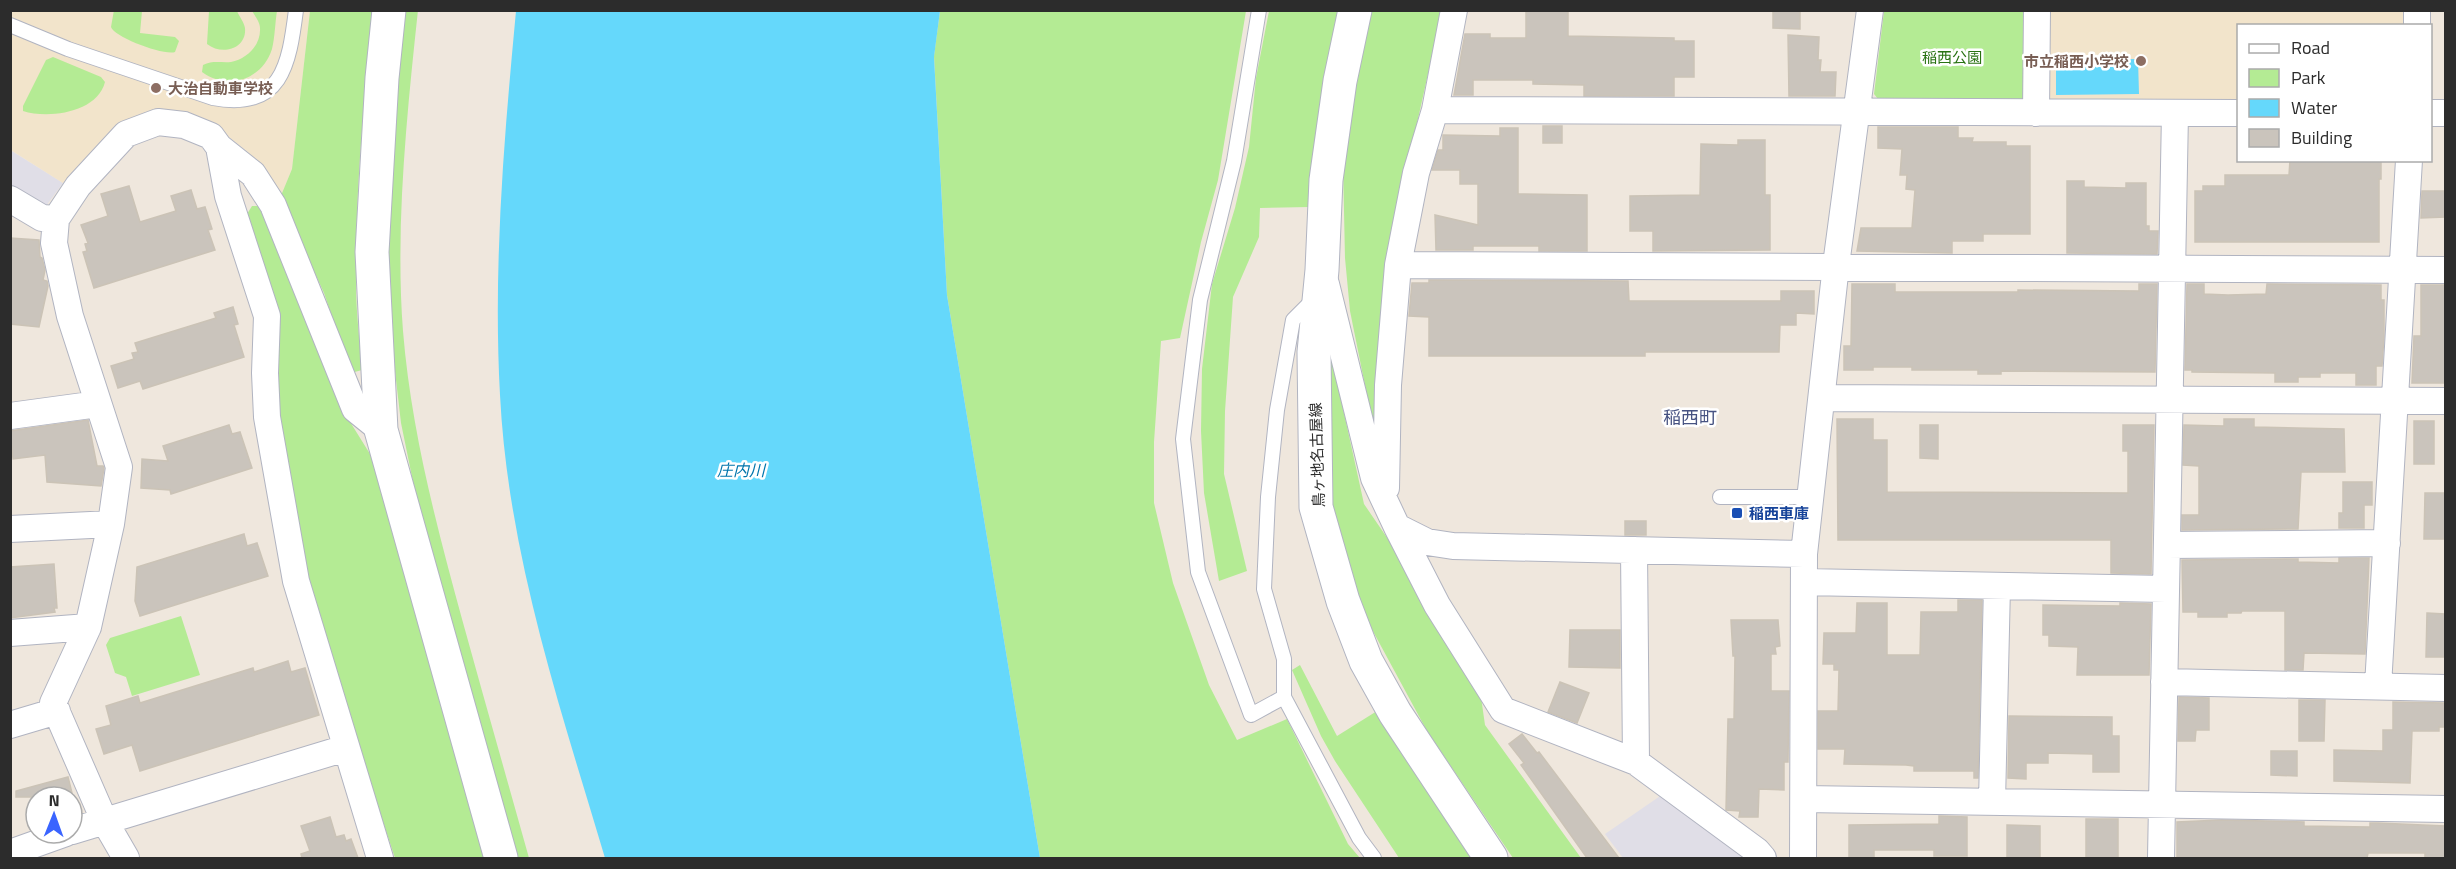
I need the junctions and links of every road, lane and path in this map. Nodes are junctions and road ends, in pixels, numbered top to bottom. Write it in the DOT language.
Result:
graph roads {
  1 [pos="296,10"];
  2 [pos="389,10"];
  3 [pos="1259,10"];
  4 [pos="1355,10"];
  5 [pos="1454,10"];
  6 [pos="1870,10"];
  7 [pos="2037,10"];
  8 [pos="10,25"];
  9 [pos="1435,110"];
  10 [pos="1856,113"];
  11 [pos="2036,113"];
  12 [pos="2175,113"];
  13 [pos="2237,113"];
  14 [pos="219,147"];
  15 [pos="2409,162"];
  16 [pos="10,200"];
  17 [pos="56,219"];
  18 [pos="1398,265"];
  19 [pos="1836,265"];
  20 [pos="2172,267"];
  21 [pos="2402,270"];
  22 [pos="2445,270"];
  23 [pos="1321,281"];
  24 [pos="1822,398"];
  25 [pos="2170,399"];
  26 [pos="2395,401"];
  27 [pos="2445,401"];
  28 [pos="98,404"];
  29 [pos="10,416"];
  30 [pos="381,430"];
  31 [pos="1720,497"];
  32 [pos="1811,497"];
  33 [pos="1386,500"];
  34 [pos="111,524"];
  35 [pos="1397,527"];
  36 [pos="10,529"];
  37 [pos="2387,543"];
  38 [pos="2167,545"];
  39 [pos="1634,550"];
  40 [pos="1804,554"];
  41 [pos="1804,582"];
  42 [pos="1997,586"];
  43 [pos="2166,589"];
  44 [pos="88,627"];
  45 [pos="10,633"];
  46 [pos="2164,682"];
  47 [pos="2378,686"];
  48 [pos="2445,688"];
  49 [pos="1284,697"];
  50 [pos="57,711"];
  51 [pos="10,725"];
  52 [pos="346,748"];
  53 [pos="1636,762"];
  54 [pos="1804,799"];
  55 [pos="1992,802"];
  56 [pos="2162,804"];
  57 [pos="2445,809"];
  58 [pos="104,820"];
  59 [pos="84,827"];
  60 [pos="32,845"];
  61 [pos="10,853"];
  62 [pos="126,858"];
  63 [pos="380,858"];
  64 [pos="501,858"];
  65 [pos="1374,858"];
  66 [pos="1491,858"];
  67 [pos="1763,858"];
  68 [pos="1803,858"];
  69 [pos="2161,858"];
  1 -- 8 [label="lane"];
  2 -- 30 [label="main road"];
  3 -- 49 [label="lane"];
  4 -- 23 [label="main road, 鳥ヶ地名古屋線"];
  5 -- 9 [label="street"];
  6 -- 10 [label="street"];
  7 -- 11 [label="street"];
  9 -- 10 [label="street"];
  9 -- 18 [label="street"];
  10 -- 11 [label="street"];
  10 -- 19 [label="street"];
  11 -- 12 [label="street"];
  12 -- 13 [label="street"];
  12 -- 20 [label="street"];
  14 -- 17 [label="street"];
  14 -- 30 [label="street"];
  14 -- 52 [label="street"];
  15 -- 21 [label="street"];
  16 -- 17 [label="street"];
  17 -- 28 [label="street"];
  18 -- 19 [label="street"];
  18 -- 33 [label="street"];
  19 -- 20 [label="street"];
  19 -- 24 [label="street"];
  20 -- 21 [label="street"];
  20 -- 25 [label="street"];
  21 -- 22 [label="street"];
  21 -- 26 [label="street"];
  23 -- 33 [label="street"];
  23 -- 49 [label="lane"];
  23 -- 66 [label="main road, 鳥ヶ地名古屋線"];
  24 -- 25 [label="street"];
  24 -- 32 [label="street"];
  25 -- 26 [label="street"];
  25 -- 38 [label="street"];
  26 -- 27 [label="street"];
  26 -- 37 [label="street"];
  28 -- 29 [label="street"];
  28 -- 34 [label="street"];
  30 -- 64 [label="main road"];
  31 -- 32 [label="lane"];
  32 -- 40 [label="street"];
  33 -- 35 [label="street"];
  34 -- 36 [label="street"];
  34 -- 44 [label="street"];
  35 -- 39 [label="street"];
  35 -- 53 [label="street"];
  37 -- 38 [label="street"];
  37 -- 47 [label="street"];
  38 -- 43 [label="street"];
  39 -- 40 [label="street"];
  39 -- 53 [label="street"];
  40 -- 41 [label="street"];
  41 -- 42 [label="street"];
  41 -- 54 [label="street"];
  42 -- 43 [label="street"];
  42 -- 55 [label="street"];
  43 -- 46 [label="street"];
  44 -- 45 [label="street"];
  44 -- 50 [label="street"];
  46 -- 47 [label="street"];
  46 -- 56 [label="street"];
  47 -- 48 [label="street"];
  49 -- 65 [label="lane"];
  50 -- 51 [label="street"];
  50 -- 58 [label="street"];
  52 -- 58 [label="street"];
  52 -- 63 [label="street"];
  53 -- 67 [label="street"];
  54 -- 55 [label="street"];
  54 -- 68 [label="street"];
  55 -- 56 [label="street"];
  56 -- 57 [label="street"];
  56 -- 69 [label="street"];
  58 -- 59 [label="street"];
  58 -- 62 [label="street"];
  60 -- 61 [label="street"];
}
